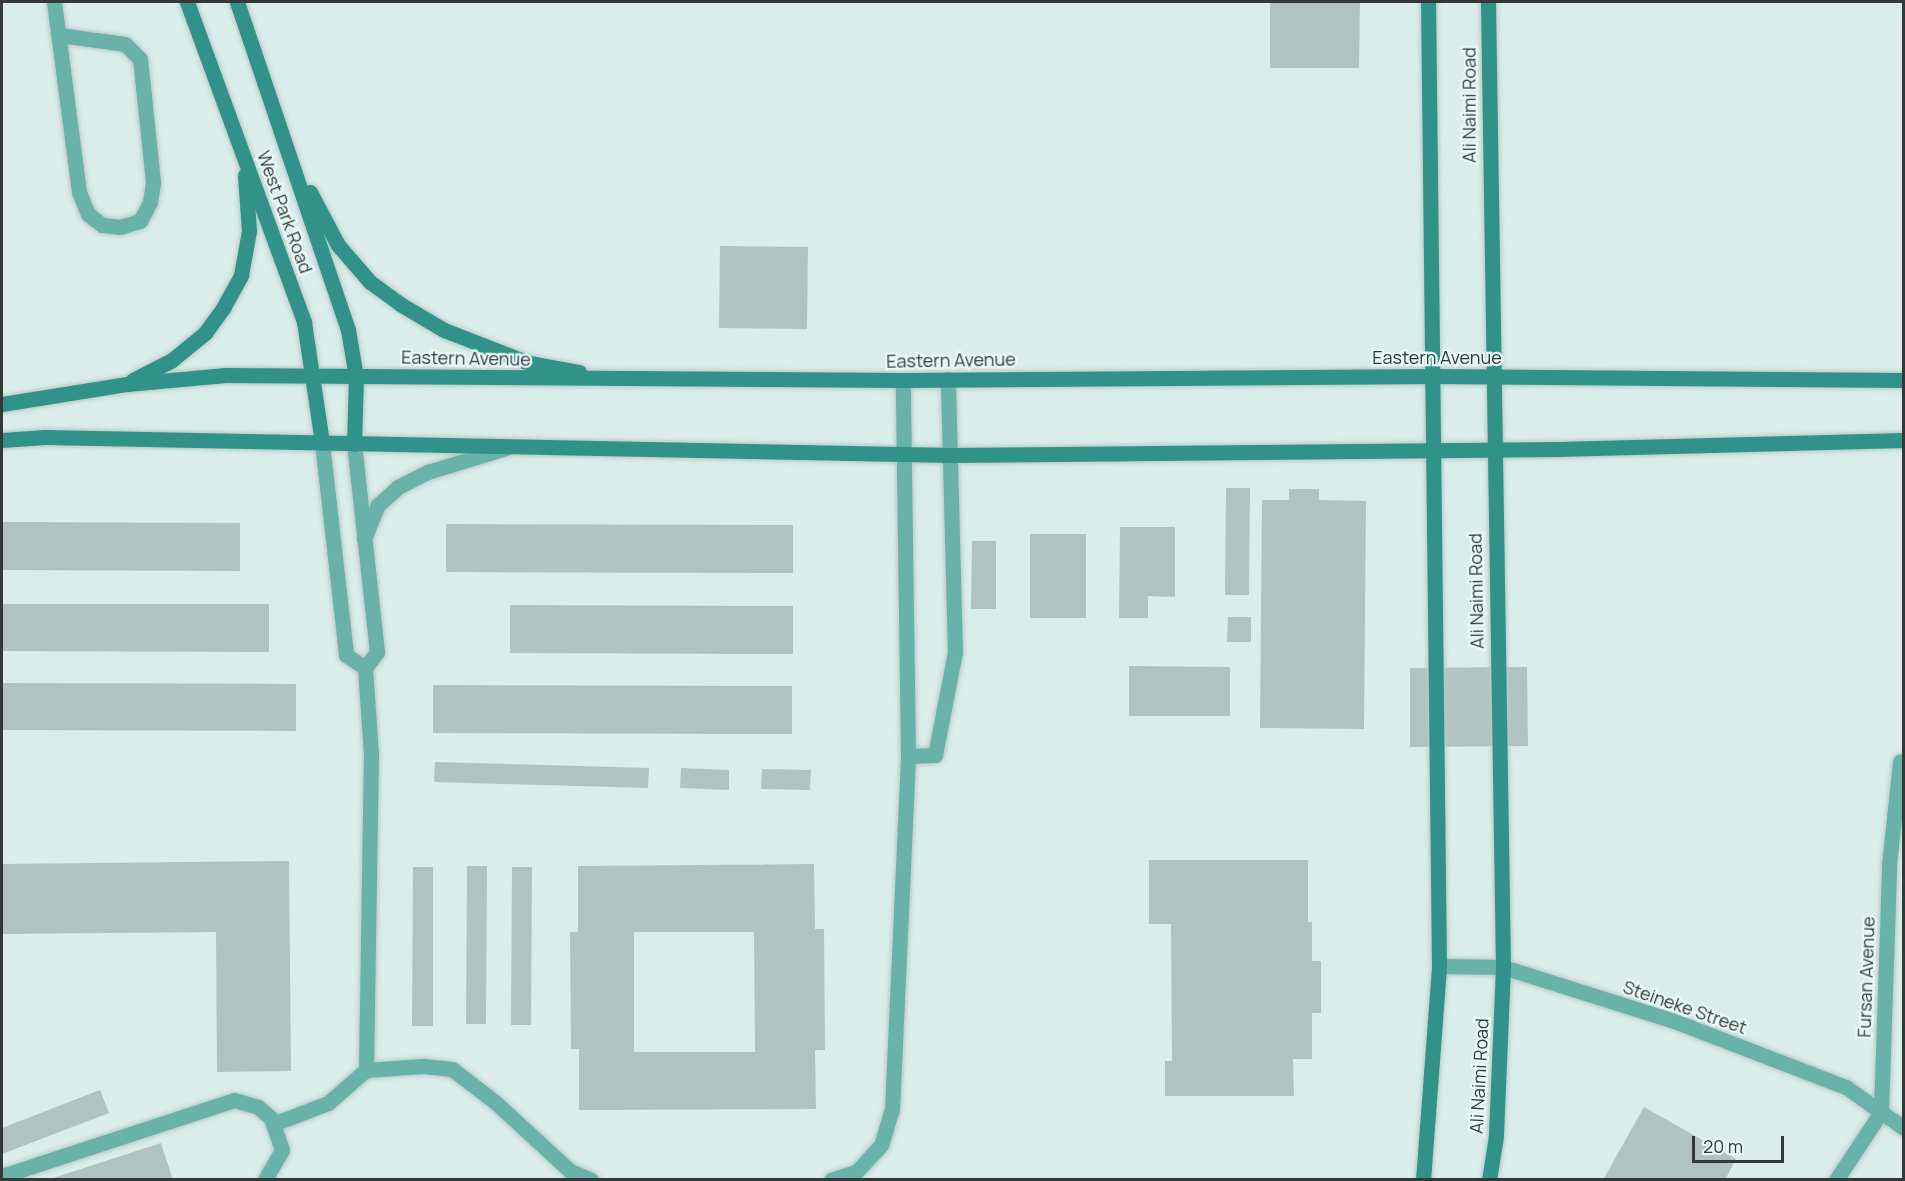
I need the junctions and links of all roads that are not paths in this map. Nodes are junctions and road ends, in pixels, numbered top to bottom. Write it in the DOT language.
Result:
graph roads {
  1 [pos="54,2"];
  2 [pos="187,2"];
  3 [pos="237,2"];
  4 [pos="1428,2"];
  5 [pos="1488,2"];
  6 [pos="59,35"];
  7 [pos="289,151"];
  8 [pos="244,158"];
  9 [pos="314,375"];
  10 [pos="1434,376"];
  11 [pos="356,377"];
  12 [pos="1491,377"];
  13 [pos="620,380"];
  14 [pos="903,380"];
  15 [pos="948,380"];
  16 [pos="1904,380"];
  17 [pos="127,384"];
  18 [pos="2,404"];
  19 [pos="2,440"];
  20 [pos="1904,440"];
  21 [pos="322,443"];
  22 [pos="354,444"];
  23 [pos="506,448"];
  24 [pos="1433,448"];
  25 [pos="1493,448"];
  26 [pos="903,454"];
  27 [pos="952,455"];
  28 [pos="363,542"];
  29 [pos="364,668"];
  30 [pos="908,756"];
  31 [pos="1902,762"];
  32 [pos="1896,865"];
  33 [pos="1439,966"];
  34 [pos="1503,967"];
  35 [pos="366,1070"];
  36 [pos="1881,1112"];
  37 [pos="273,1124"];
  38 [pos="1904,1128"];
  39 [pos="2,1176"];
  40 [pos="265,1179"];
  41 [pos="591,1179"];
  42 [pos="831,1179"];
  43 [pos="1423,1179"];
  44 [pos="1489,1179"];
  45 [pos="1836,1179"];
  1 -- 6 [label="street"];
  2 -- 8 [label="main road, West Park Road"];
  3 -- 7 [label="main road, West Park Road"];
  4 -- 10 [label="main road"];
  5 -- 12 [label="main road, Ali Naimi Road"];
  6 -- 6 [label="street"];
  7 -- 11 [label="main road, West Park Road"];
  7 -- 13 [label="main road"];
  8 -- 9 [label="main road, West Park Road"];
  8 -- 17 [label="main road"];
  9 -- 11 [label="main road, Eastern Avenue"];
  9 -- 17 [label="main road, Eastern Avenue"];
  9 -- 21 [label="main road, West Park Road"];
  10 -- 12 [label="main road, Eastern Avenue"];
  10 -- 15 [label="main road, Eastern Avenue"];
  10 -- 24 [label="main road"];
  11 -- 13 [label="main road, Eastern Avenue"];
  11 -- 22 [label="main road, West Park Road"];
  12 -- 16 [label="main road, Eastern Avenue"];
  12 -- 25 [label="main road, Ali Naimi Road"];
  13 -- 14 [label="main road, Eastern Avenue"];
  14 -- 15 [label="main road, Eastern Avenue"];
  14 -- 26 [label="street"];
  15 -- 27 [label="street"];
  17 -- 18 [label="main road, Eastern Avenue"];
  19 -- 21 [label="main road"];
  20 -- 25 [label="main road"];
  21 -- 22 [label="main road"];
  21 -- 29 [label="street"];
  22 -- 23 [label="main road"];
  22 -- 28 [label="street"];
  23 -- 26 [label="main road"];
  23 -- 28 [label="street"];
  24 -- 25 [label="main road"];
  24 -- 27 [label="main road"];
  24 -- 33 [label="main road"];
  25 -- 34 [label="main road, Ali Naimi Road"];
  26 -- 27 [label="main road"];
  26 -- 30 [label="street"];
  27 -- 30 [label="street"];
  28 -- 29 [label="street"];
  29 -- 35 [label="street"];
  30 -- 42 [label="street"];
  31 -- 32 [label="street, Fursan Avenue"];
  32 -- 36 [label="street, Fursan Avenue"];
  33 -- 34 [label="street, Steineke Street"];
  33 -- 43 [label="main road"];
  34 -- 36 [label="street, Steineke Street"];
  34 -- 44 [label="main road, Ali Naimi Road"];
  35 -- 37 [label="street"];
  35 -- 41 [label="street"];
  36 -- 38 [label="street, Steineke Street"];
  36 -- 45 [label="street"];
  37 -- 39 [label="street"];
  37 -- 40 [label="street"];
}
